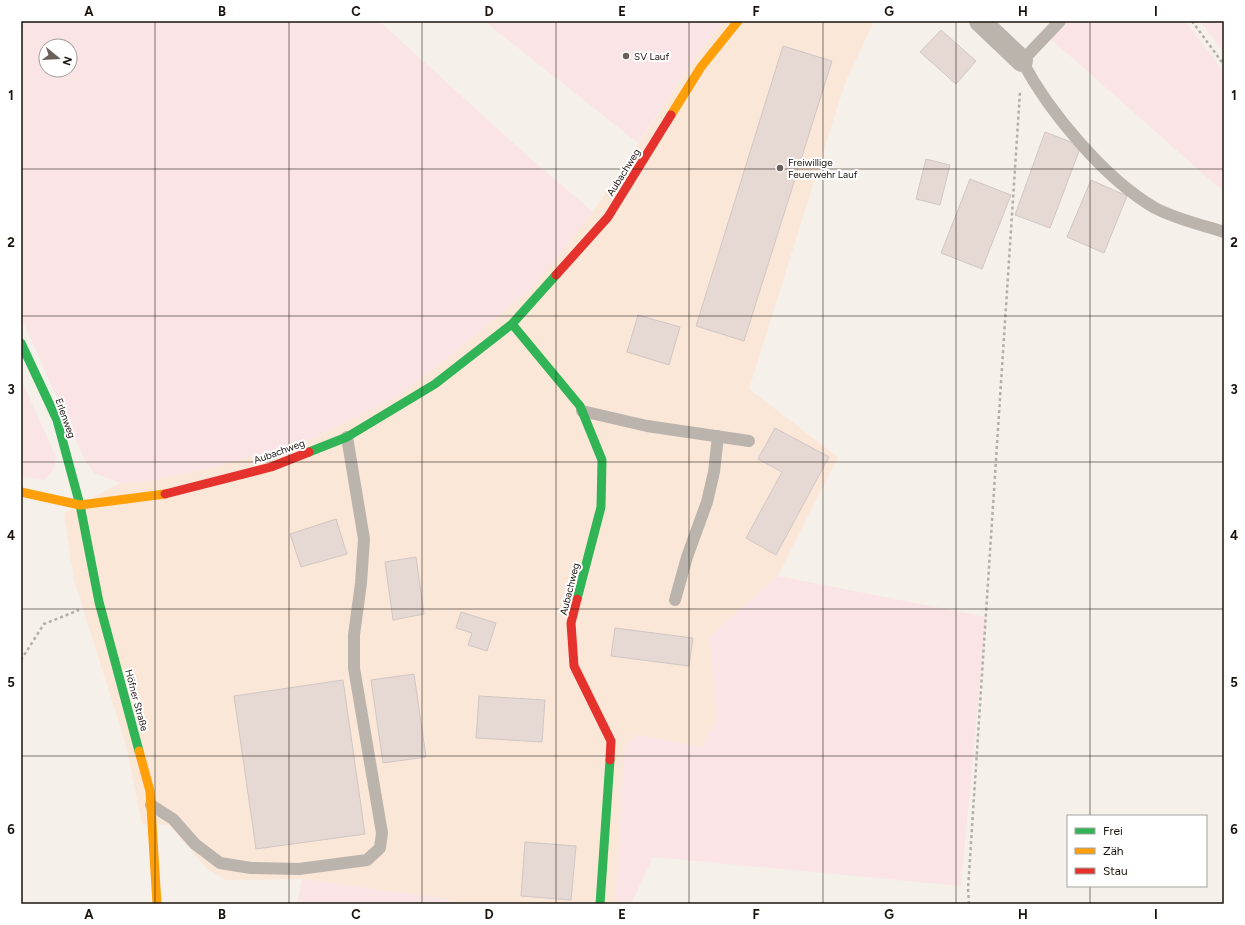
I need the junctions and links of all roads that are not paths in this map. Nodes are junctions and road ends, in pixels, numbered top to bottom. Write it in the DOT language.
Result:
graph roads {
  1 [pos="738,21"];
  2 [pos="980,21"];
  3 [pos="1060,21"];
  4 [pos="1022,61"];
  5 [pos="1224,232"];
  6 [pos="512,324"];
  7 [pos="21,343"];
  8 [pos="582,411"];
  9 [pos="718,436"];
  10 [pos="347,437"];
  11 [pos="749,441"];
  12 [pos="21,492"];
  13 [pos="80,505"];
  14 [pos="675,600"];
  15 [pos="151,805"];
  16 [pos="157,904"];
  17 [pos="600,904"];
  1 -- 6 [label="street, Aubachweg"];
  2 -- 4 [label="street"];
  3 -- 4 [label="lane"];
  4 -- 5 [label="lane"];
  6 -- 8 [label="street, Aubachweg"];
  6 -- 10 [label="street, Aubachweg"];
  7 -- 13 [label="street, Erlenweg"];
  8 -- 9 [label="lane"];
  8 -- 17 [label="street, Aubachweg"];
  9 -- 11 [label="lane"];
  9 -- 14 [label="lane"];
  10 -- 13 [label="street, Aubachweg"];
  10 -- 15 [label="lane"];
  12 -- 13 [label="street, Aubachweg"];
  13 -- 15 [label="street, Höfner Straße"];
  15 -- 16 [label="street, Höfner Straße"];
}
